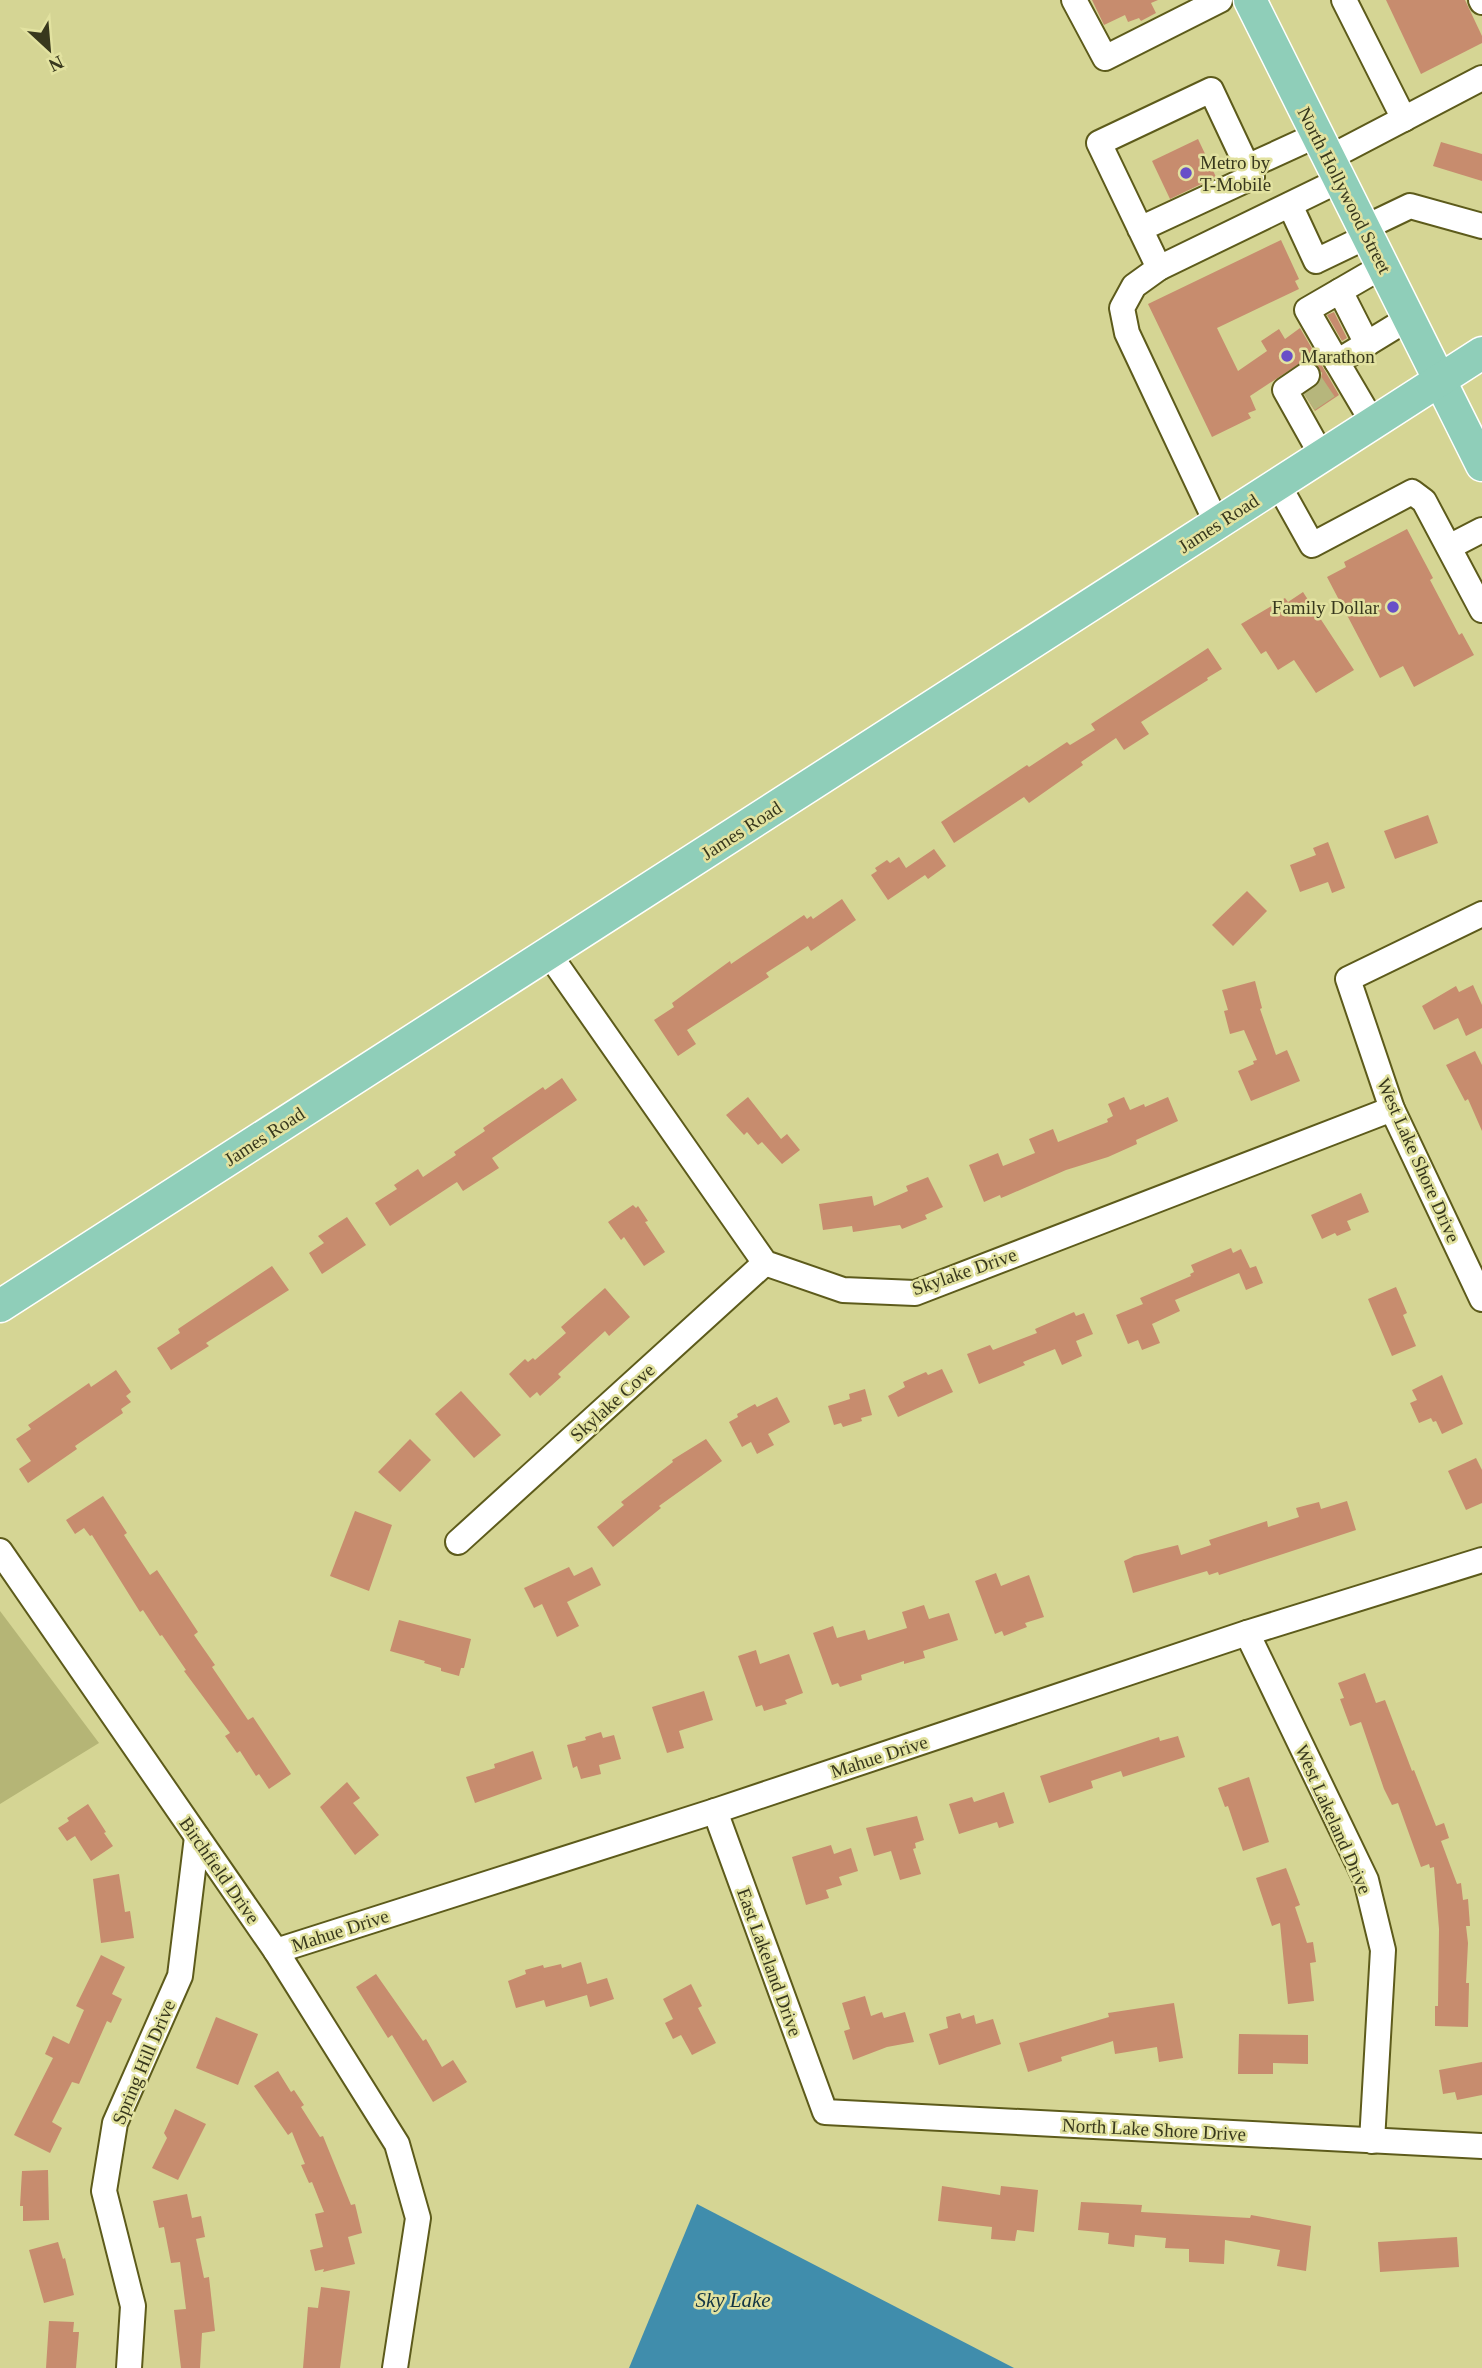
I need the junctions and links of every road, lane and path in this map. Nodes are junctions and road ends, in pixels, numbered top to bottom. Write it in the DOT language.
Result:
graph roads {
  1 [pos="1074,0"];
  2 [pos="1220,0"];
  3 [pos="1250,0"];
  4 [pos="1344,0"];
  5 [pos="1482,78"];
  6 [pos="1404,119"];
  7 [pos="1329,158"];
  8 [pos="1247,167"];
  9 [pos="1290,205"];
  10 [pos="1482,226"];
  11 [pos="1140,229"];
  12 [pos="1366,232"];
  13 [pos="1383,266"];
  14 [pos="1158,268"];
  15 [pos="1340,291"];
  16 [pos="1409,318"];
  17 [pos="1367,344"];
  18 [pos="1482,353"];
  19 [pos="1335,373"];
  20 [pos="1440,380"];
  21 [pos="1373,423"];
  22 [pos="1479,453"];
  23 [pos="1322,456"];
  24 [pos="1278,484"];
  25 [pos="1217,524"];
  26 [pos="1482,530"];
  27 [pos="1449,547"];
  28 [pos="1482,610"];
  29 [pos="1482,914"];
  30 [pos="548,954"];
  31 [pos="1392,1109"];
  32 [pos="765,1263"];
  33 [pos="1482,1298"];
  34 [pos="0,1306"];
  35 [pos="458,1542"];
  36 [pos="0,1551"];
  37 [pos="1482,1560"];
  38 [pos="1247,1633"];
  39 [pos="715,1811"];
  40 [pos="197,1838"];
  41 [pos="276,1951"];
  42 [pos="825,2112"];
  43 [pos="1372,2141"];
  44 [pos="1482,2146"];
  45 [pos="130,2368"];
  46 [pos="396,2368"];
  1 -- 2 [label="street"];
  3 -- 7 [label="main road, North Hollywood Street"];
  4 -- 6 [label="street"];
  5 -- 6 [label="street"];
  6 -- 7 [label="street"];
  7 -- 8 [label="street"];
  7 -- 9 [label="street"];
  7 -- 12 [label="main road, North Hollywood Street"];
  8 -- 11 [label="street"];
  8 -- 11 [label="street"];
  9 -- 12 [label="street"];
  9 -- 14 [label="street"];
  10 -- 12 [label="street"];
  11 -- 14 [label="street"];
  12 -- 13 [label="main road, North Hollywood Street"];
  13 -- 15 [label="street"];
  13 -- 16 [label="main road, North Hollywood Street"];
  14 -- 25 [label="street"];
  15 -- 17 [label="street"];
  15 -- 19 [label="street"];
  16 -- 17 [label="street"];
  16 -- 20 [label="main road, North Hollywood Street"];
  17 -- 19 [label="street"];
  18 -- 20 [label="main road, James Road"];
  19 -- 21 [label="street"];
  19 -- 23 [label="street"];
  20 -- 21 [label="main road, James Road"];
  20 -- 22 [label="main road, North Hollywood Street"];
  21 -- 23 [label="main road, James Road"];
  23 -- 24 [label="main road, James Road"];
  24 -- 25 [label="main road, James Road"];
  24 -- 27 [label="street"];
  25 -- 30 [label="main road, James Road"];
  26 -- 27 [label="street"];
  27 -- 28 [label="street"];
  29 -- 31 [label="street, West Lake Shore Drive"];
  30 -- 32 [label="street"];
  30 -- 34 [label="main road, James Road"];
  31 -- 32 [label="street, Skylake Drive"];
  31 -- 33 [label="street, West Lake Shore Drive"];
  32 -- 35 [label="street, Skylake Cove"];
  36 -- 40 [label="street, Birchfield Drive"];
  37 -- 38 [label="street, Mahue Drive"];
  38 -- 39 [label="street, Mahue Drive"];
  38 -- 43 [label="street, West Lakeland Drive"];
  39 -- 41 [label="street, Mahue Drive"];
  39 -- 42 [label="street, East Lakeland Drive"];
  40 -- 41 [label="street, Birchfield Drive"];
  40 -- 45 [label="street, Spring Hill Drive"];
  41 -- 46 [label="street, Birchfield Drive"];
  42 -- 43 [label="street, North Lake Shore Drive"];
  43 -- 44 [label="street, North Lake Shore Drive"];
}
